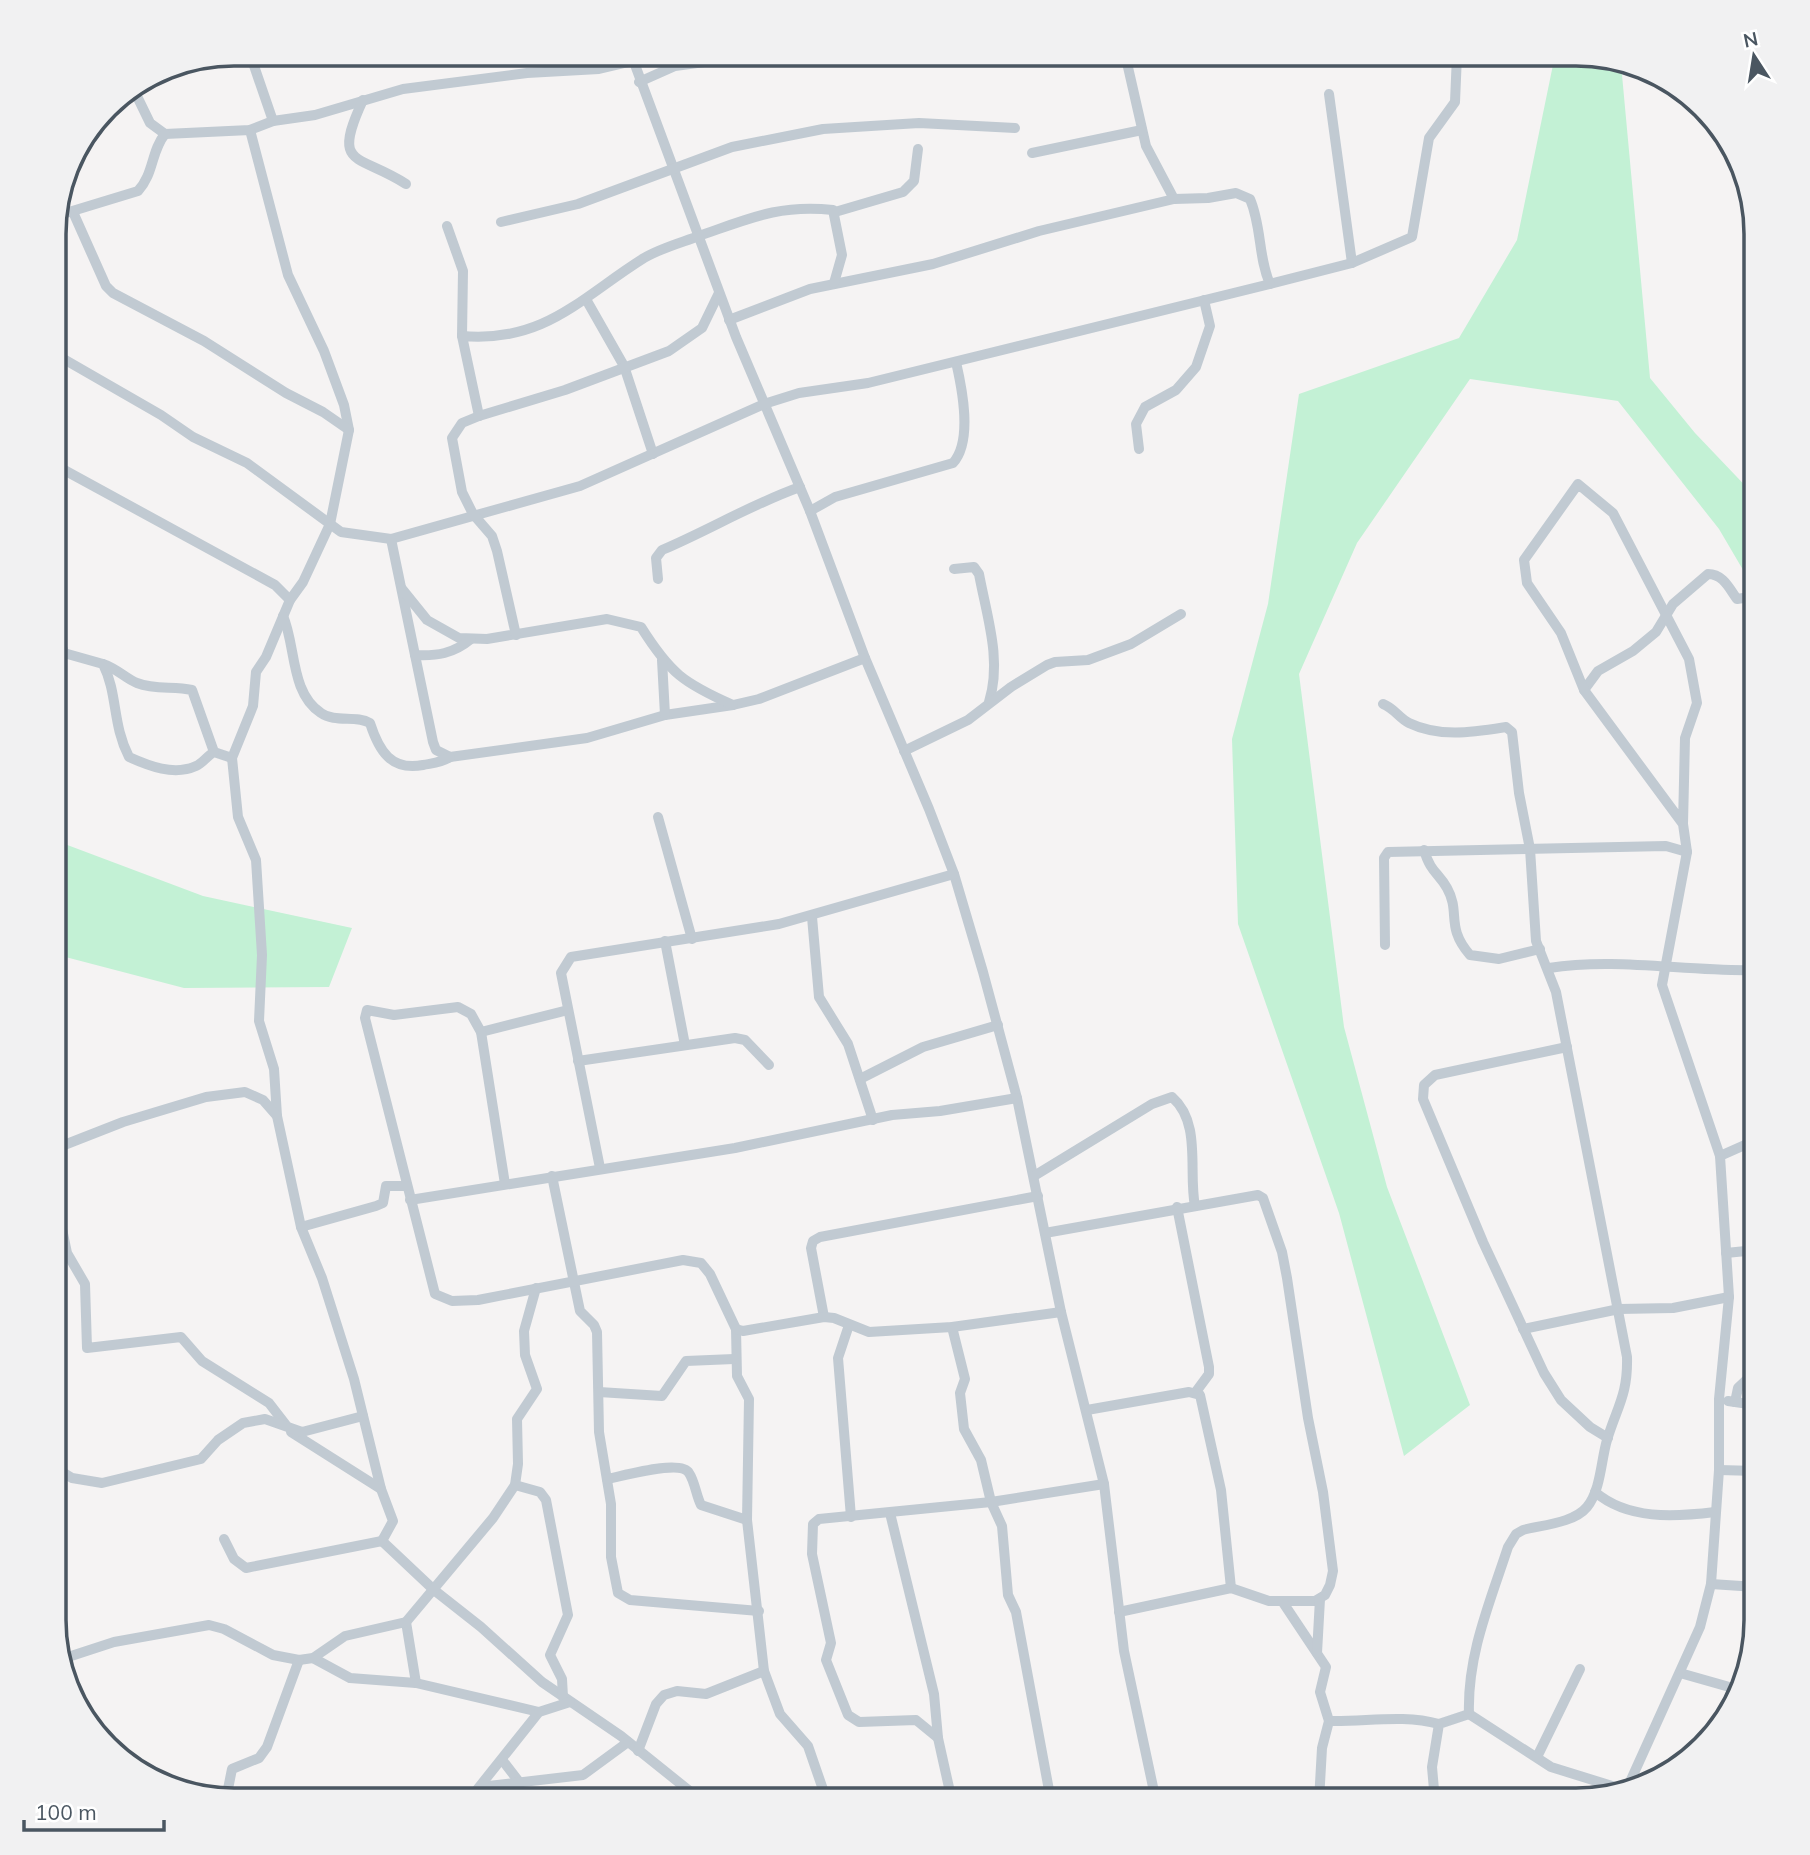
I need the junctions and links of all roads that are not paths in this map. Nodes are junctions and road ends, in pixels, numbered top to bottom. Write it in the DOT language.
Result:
graph roads {
  1 [pos="254,67"];
  2 [pos="605,67"];
  3 [pos="635,67"];
  4 [pos="672,67"];
  5 [pos="1128,67"];
  6 [pos="1456,67"];
  7 [pos="639,82"];
  8 [pos="1329,94"];
  9 [pos="138,98"];
  10 [pos="363,100"];
  11 [pos="273,121"];
  12 [pos="1016,128"];
  13 [pos="250,130"];
  14 [pos="1142,130"];
  15 [pos="165,134"];
  16 [pos="918,149"];
  17 [pos="1032,153"];
  18 [pos="673,171"];
  19 [pos="406,184"];
  20 [pos="1174,199"];
  21 [pos="73,212"];
  22 [pos="835,212"];
  23 [pos="68,213"];
  24 [pos="500,222"];
  25 [pos="447,226"];
  26 [pos="698,236"];
  27 [pos="1352,263"];
  28 [pos="834,283"];
  29 [pos="1270,284"];
  30 [pos="719,293"];
  31 [pos="1204,300"];
  32 [pos="587,301"];
  33 [pos="729,320"];
  34 [pos="462,336"];
  35 [pos="67,361"];
  36 [pos="956,362"];
  37 [pos="624,366"];
  38 [pos="764,404"];
  39 [pos="479,416"];
  40 [pos="349,430"];
  41 [pos="1139,449"];
  42 [pos="653,454"];
  43 [pos="67,471"];
  44 [pos="800,487"];
  45 [pos="810,511"];
  46 [pos="473,514"];
  47 [pos="330,524"];
  48 [pos="391,539"];
  49 [pos="954,569"];
  50 [pos="657,579"];
  51 [pos="400,587"];
  52 [pos="1744,599"];
  53 [pos="290,600"];
  54 [pos="1181,614"];
  55 [pos="283,616"];
  56 [pos="1666,616"];
  57 [pos="516,635"];
  58 [pos="471,639"];
  59 [pos="67,654"];
  60 [pos="415,655"];
  61 [pos="865,658"];
  62 [pos="662,660"];
  63 [pos="103,664"];
  64 [pos="1584,690"];
  65 [pos="989,702"];
  66 [pos="1383,704"];
  67 [pos="733,705"];
  68 [pos="665,715"];
  69 [pos="904,751"];
  70 [pos="214,752"];
  71 [pos="450,757"];
  72 [pos="232,758"];
  73 [pos="658,817"];
  74 [pos="1683,824"];
  75 [pos="1530,849"];
  76 [pos="1424,850"];
  77 [pos="1687,852"];
  78 [pos="954,874"];
  79 [pos="813,917"];
  80 [pos="692,939"];
  81 [pos="665,941"];
  82 [pos="1385,945"];
  83 [pos="1540,950"];
  84 [pos="1549,968"];
  85 [pos="1665,968"];
  86 [pos="1744,970"];
  87 [pos="568,1010"];
  88 [pos="998,1025"];
  89 [pos="481,1032"];
  90 [pos="685,1045"];
  91 [pos="1567,1047"];
  92 [pos="578,1061"];
  93 [pos="769,1065"];
  94 [pos="860,1079"];
  95 [pos="1017,1098"];
  96 [pos="277,1116"];
  97 [pos="873,1120"];
  98 [pos="66,1144"];
  99 [pos="1744,1145"];
  100 [pos="1720,1156"];
  101 [pos="600,1168"];
  102 [pos="1034,1175"];
  103 [pos="552,1176"];
  104 [pos="505,1184"];
  105 [pos="406,1186"];
  106 [pos="1038,1196"];
  107 [pos="410,1200"];
  108 [pos="1195,1206"];
  109 [pos="1177,1207"];
  110 [pos="301,1227"];
  111 [pos="1045,1233"];
  112 [pos="1744,1251"];
  113 [pos="66,1253"];
  114 [pos="1726,1253"];
  115 [pos="573,1281"];
  116 [pos="536,1288"];
  117 [pos="1729,1297"];
  118 [pos="1619,1309"];
  119 [pos="1062,1312"];
  120 [pos="824,1317"];
  121 [pos="849,1325"];
  122 [pos="952,1327"];
  123 [pos="736,1329"];
  124 [pos="1523,1329"];
  125 [pos="734,1359"];
  126 [pos="1744,1382"];
  127 [pos="599,1392"];
  128 [pos="1195,1393"];
  129 [pos="1719,1399"];
  130 [pos="1735,1402"];
  131 [pos="1744,1403"];
  132 [pos="1087,1410"];
  133 [pos="363,1416"];
  134 [pos="274,1421"];
  135 [pos="286,1425"];
  136 [pos="1608,1438"];
  137 [pos="1719,1470"];
  138 [pos="1744,1471"];
  139 [pos="66,1473"];
  140 [pos="607,1479"];
  141 [pos="1104,1484"];
  142 [pos="515,1485"];
  143 [pos="380,1489"];
  144 [pos="1595,1492"];
  145 [pos="991,1502"];
  146 [pos="1715,1512"];
  147 [pos="890,1513"];
  148 [pos="851,1517"];
  149 [pos="747,1521"];
  150 [pos="224,1539"];
  151 [pos="382,1541"];
  152 [pos="1711,1584"];
  153 [pos="1744,1586"];
  154 [pos="1231,1588"];
  155 [pos="434,1590"];
  156 [pos="1320,1599"];
  157 [pos="1284,1604"];
  158 [pos="759,1611"];
  159 [pos="1119,1612"];
  160 [pos="406,1622"];
  161 [pos="1317,1653"];
  162 [pos="71,1656"];
  163 [pos="313,1658"];
  164 [pos="299,1660"];
  165 [pos="1580,1669"];
  166 [pos="764,1671"];
  167 [pos="1680,1673"];
  168 [pos="416,1683"];
  169 [pos="1730,1687"];
  170 [pos="567,1700"];
  171 [pos="539,1712"];
  172 [pos="1469,1714"];
  173 [pos="1329,1721"];
  174 [pos="1439,1724"];
  175 [pos="938,1738"];
  176 [pos="628,1742"];
  177 [pos="638,1751"];
  178 [pos="1537,1757"];
  179 [pos="503,1760"];
  180 [pos="1630,1780"];
  181 [pos="520,1783"];
  182 [pos="1607,1785"];
  183 [pos="480,1787"];
  184 [pos="228,1788"];
  185 [pos="685,1788"];
  186 [pos="823,1788"];
  187 [pos="949,1788"];
  188 [pos="1049,1788"];
  189 [pos="1153,1788"];
  190 [pos="1320,1788"];
  191 [pos="1434,1788"];
  1 -- 11 [label="street"];
  2 -- 10 [label="street"];
  3 -- 7 [label="street"];
  4 -- 7 [label="street"];
  5 -- 14 [label="street"];
  6 -- 27 [label="street"];
  7 -- 18 [label="street"];
  8 -- 27 [label="street"];
  9 -- 15 [label="street"];
  10 -- 11 [label="street"];
  10 -- 19 [label="street"];
  11 -- 13 [label="street"];
  12 -- 18 [label="street"];
  13 -- 15 [label="street"];
  13 -- 40 [label="street"];
  14 -- 17 [label="street"];
  14 -- 20 [label="street"];
  15 -- 21 [label="street"];
  16 -- 22 [label="street"];
  18 -- 24 [label="street"];
  18 -- 26 [label="street"];
  20 -- 28 [label="street"];
  20 -- 29 [label="street"];
  21 -- 23 [label="street"];
  21 -- 40 [label="street"];
  22 -- 26 [label="street"];
  22 -- 28 [label="street"];
  25 -- 34 [label="street"];
  26 -- 30 [label="street"];
  26 -- 32 [label="street"];
  27 -- 29 [label="street"];
  28 -- 33 [label="street"];
  29 -- 31 [label="street"];
  30 -- 33 [label="street"];
  30 -- 37 [label="street"];
  31 -- 36 [label="street"];
  31 -- 41 [label="street"];
  32 -- 34 [label="street"];
  32 -- 37 [label="street"];
  33 -- 38 [label="street"];
  34 -- 39 [label="street"];
  35 -- 47 [label="street"];
  36 -- 38 [label="street"];
  36 -- 45 [label="street"];
  37 -- 39 [label="street"];
  37 -- 42 [label="street"];
  38 -- 42 [label="street"];
  38 -- 44 [label="street"];
  39 -- 46 [label="street"];
  40 -- 47 [label="street"];
  42 -- 46 [label="street"];
  43 -- 53 [label="street"];
  44 -- 45 [label="street"];
  44 -- 50 [label="street"];
  45 -- 61 [label="street"];
  46 -- 48 [label="street"];
  46 -- 57 [label="street"];
  47 -- 48 [label="street"];
  47 -- 53 [label="street"];
  48 -- 51 [label="street"];
  49 -- 65 [label="street"];
  51 -- 58 [label="street"];
  51 -- 60 [label="street"];
  52 -- 56 [label="street"];
  53 -- 55 [label="street"];
  54 -- 65 [label="street"];
  55 -- 71 [label="street"];
  55 -- 72 [label="street"];
  56 -- 64 [label="street"];
  56 -- 64 [label="street"];
  56 -- 74 [label="street"];
  57 -- 58 [label="street"];
  57 -- 62 [label="street"];
  58 -- 60 [label="street"];
  59 -- 63 [label="street"];
  60 -- 71 [label="street"];
  61 -- 67 [label="street"];
  61 -- 69 [label="street"];
  62 -- 67 [label="street"];
  62 -- 68 [label="street"];
  63 -- 70 [label="street"];
  63 -- 70 [label="street"];
  64 -- 74 [label="street"];
  65 -- 69 [label="street"];
  66 -- 75 [label="street"];
  67 -- 68 [label="street"];
  68 -- 71 [label="street"];
  69 -- 78 [label="street"];
  70 -- 72 [label="street"];
  72 -- 96 [label="street"];
  73 -- 80 [label="street"];
  74 -- 77 [label="street"];
  75 -- 76 [label="street"];
  75 -- 77 [label="street"];
  75 -- 83 [label="street"];
  76 -- 82 [label="street"];
  76 -- 83 [label="street"];
  77 -- 85 [label="street"];
  78 -- 79 [label="street"];
  78 -- 88 [label="street"];
  79 -- 80 [label="street"];
  79 -- 94 [label="street"];
  80 -- 81 [label="street"];
  81 -- 87 [label="street"];
  81 -- 90 [label="street"];
  83 -- 84 [label="street"];
  84 -- 85 [label="street"];
  84 -- 91 [label="street"];
  85 -- 86 [label="street"];
  85 -- 100 [label="street"];
  87 -- 89 [label="street"];
  87 -- 92 [label="street"];
  88 -- 94 [label="street"];
  88 -- 95 [label="street"];
  89 -- 104 [label="street"];
  89 -- 105 [label="street"];
  90 -- 92 [label="street"];
  90 -- 93 [label="street"];
  91 -- 118 [label="street"];
  91 -- 124 [label="street"];
  92 -- 101 [label="street"];
  94 -- 97 [label="street"];
  95 -- 97 [label="street"];
  95 -- 102 [label="street"];
  96 -- 98 [label="street"];
  96 -- 110 [label="street"];
  97 -- 101 [label="street"];
  99 -- 100 [label="street"];
  100 -- 114 [label="street"];
  101 -- 103 [label="street"];
  102 -- 106 [label="street"];
  102 -- 108 [label="street"];
  103 -- 104 [label="street"];
  103 -- 115 [label="street"];
  104 -- 107 [label="street"];
  105 -- 107 [label="street"];
  105 -- 110 [label="street"];
  106 -- 111 [label="street"];
  106 -- 120 [label="street"];
  107 -- 116 [label="street"];
  108 -- 109 [label="street"];
  108 -- 156 [label="street"];
  109 -- 111 [label="street"];
  109 -- 128 [label="street"];
  110 -- 133 [label="street"];
  111 -- 119 [label="street"];
  112 -- 114 [label="street"];
  113 -- 135 [label="street"];
  114 -- 117 [label="street"];
  115 -- 116 [label="street"];
  115 -- 123 [label="street"];
  115 -- 127 [label="street"];
  116 -- 142 [label="street"];
  117 -- 118 [label="street"];
  117 -- 129 [label="street"];
  118 -- 124 [label="street"];
  118 -- 136 [label="street"];
  119 -- 122 [label="street"];
  119 -- 132 [label="street"];
  120 -- 121 [label="street"];
  120 -- 123 [label="street"];
  121 -- 122 [label="street"];
  121 -- 148 [label="street"];
  122 -- 145 [label="street"];
  123 -- 125 [label="street"];
  124 -- 136 [label="street"];
  125 -- 127 [label="street"];
  125 -- 149 [label="street"];
  126 -- 130 [label="street"];
  127 -- 140 [label="street"];
  128 -- 132 [label="street"];
  128 -- 154 [label="street"];
  129 -- 130 [label="street"];
  129 -- 137 [label="street"];
  130 -- 131 [label="street"];
  132 -- 141 [label="street"];
  133 -- 135 [label="street"];
  133 -- 143 [label="street"];
  134 -- 135 [label="street"];
  134 -- 139 [label="street"];
  134 -- 143 [label="street"];
  136 -- 144 [label="street"];
  137 -- 138 [label="street"];
  137 -- 146 [label="street"];
  140 -- 149 [label="street"];
  140 -- 158 [label="street"];
  141 -- 145 [label="street"];
  141 -- 159 [label="street"];
  142 -- 155 [label="street"];
  142 -- 170 [label="street"];
  143 -- 151 [label="street"];
  144 -- 146 [label="street"];
  144 -- 172 [label="street"];
  145 -- 147 [label="street"];
  145 -- 188 [label="street"];
  146 -- 152 [label="street"];
  147 -- 148 [label="street"];
  147 -- 175 [label="street"];
  148 -- 175 [label="street"];
  149 -- 158 [label="street"];
  150 -- 151 [label="street"];
  151 -- 155 [label="street"];
  152 -- 153 [label="street"];
  152 -- 167 [label="street"];
  154 -- 157 [label="street"];
  154 -- 159 [label="street"];
  155 -- 160 [label="street"];
  155 -- 170 [label="street"];
  156 -- 157 [label="street"];
  156 -- 161 [label="street"];
  157 -- 161 [label="street"];
  158 -- 166 [label="street"];
  159 -- 189 [label="street"];
  160 -- 163 [label="street"];
  160 -- 168 [label="street"];
  161 -- 173 [label="street"];
  162 -- 164 [label="street"];
  163 -- 164 [label="street"];
  163 -- 168 [label="street"];
  164 -- 184 [label="street"];
  165 -- 178 [label="street"];
  166 -- 177 [label="street"];
  166 -- 186 [label="street"];
  167 -- 169 [label="street"];
  167 -- 180 [label="street"];
  168 -- 171 [label="street"];
  170 -- 171 [label="street"];
  170 -- 176 [label="street"];
  171 -- 179 [label="street"];
  172 -- 174 [label="street"];
  172 -- 178 [label="street"];
  173 -- 174 [label="street"];
  173 -- 190 [label="street"];
  174 -- 191 [label="street"];
  175 -- 187 [label="street"];
  176 -- 177 [label="street"];
  176 -- 181 [label="street"];
  177 -- 185 [label="street"];
  178 -- 182 [label="street"];
  179 -- 181 [label="street"];
  179 -- 183 [label="street"];
  181 -- 183 [label="street"];
}
